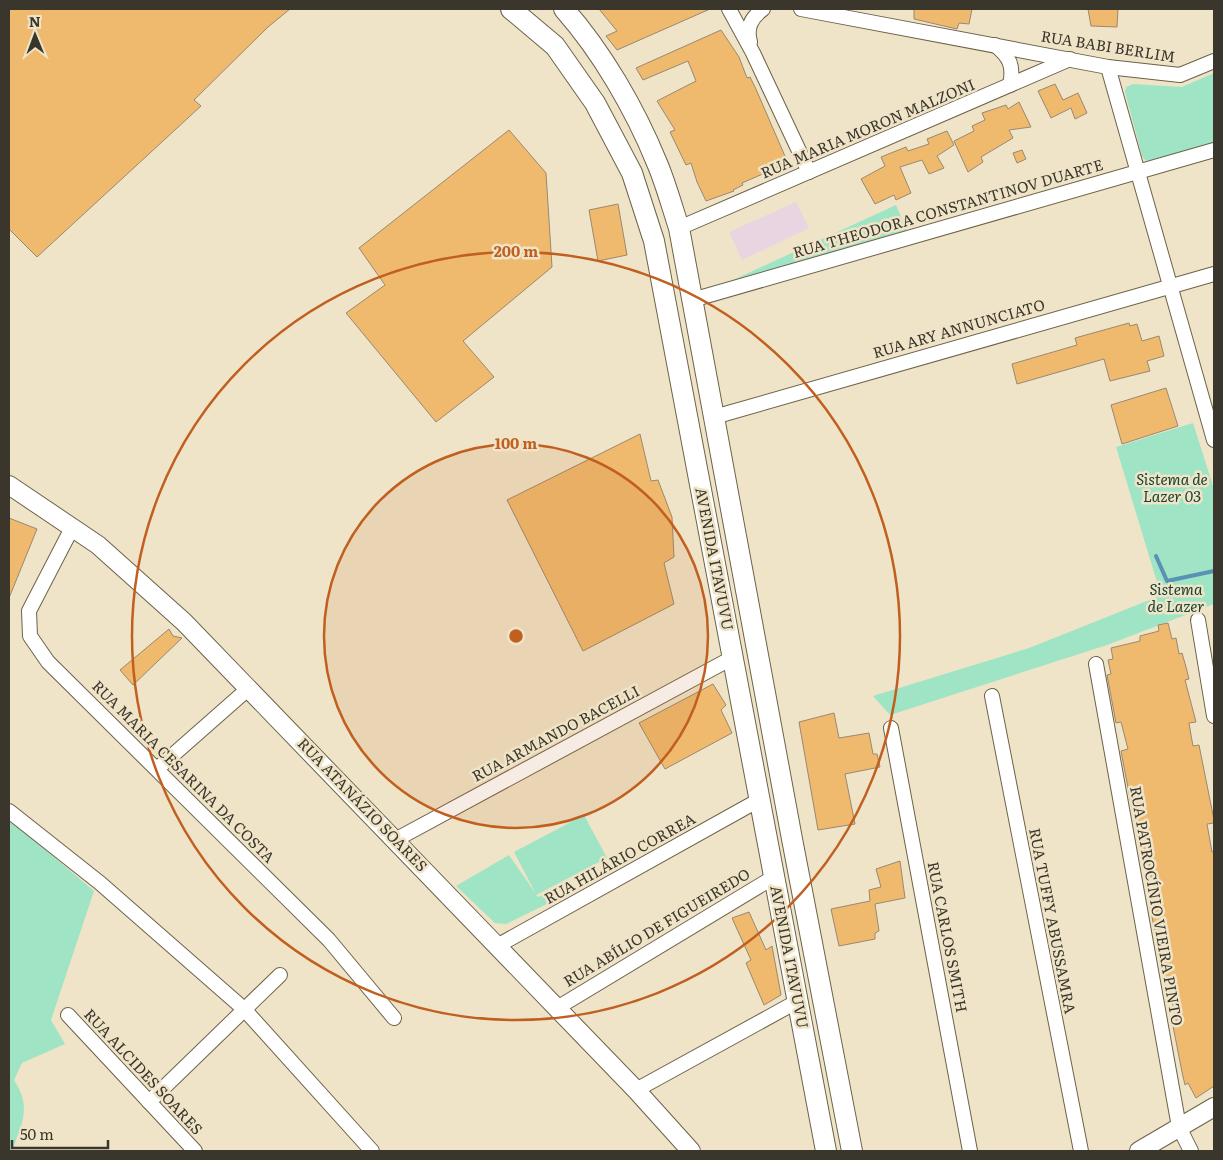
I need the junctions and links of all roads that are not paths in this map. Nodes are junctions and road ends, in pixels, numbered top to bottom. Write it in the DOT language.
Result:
graph roads {
  1 [pos="510,9"];
  2 [pos="564,9"];
  3 [pos="729,9"];
  4 [pos="763,9"];
  5 [pos="802,9"];
  6 [pos="994,45"];
  7 [pos="753,53"];
  8 [pos="1070,59"];
  9 [pos="1214,61"];
  10 [pos="1108,66"];
  11 [pos="1010,85"];
  12 [pos="1214,150"];
  13 [pos="1137,171"];
  14 [pos="809,172"];
  15 [pos="679,228"];
  16 [pos="656,251"];
  17 [pos="1214,274"];
  18 [pos="1170,286"];
  19 [pos="692,300"];
  20 [pos="683,396"];
  21 [pos="1209,402"];
  22 [pos="714,417"];
  23 [pos="1214,440"];
  24 [pos="9,485"];
  25 [pos="72,528"];
  26 [pos="1198,620"];
  27 [pos="732,658"];
  28 [pos="1096,664"];
  29 [pos="249,688"];
  30 [pos="992,696"];
  31 [pos="1214,716"];
  32 [pos="891,728"];
  33 [pos="156,769"];
  34 [pos="759,800"];
  35 [pos="9,811"];
  36 [pos="792,839"];
  37 [pos="395,840"];
  38 [pos="774,876"];
  39 [pos="497,946"];
  40 [pos="280,975"];
  41 [pos="798,1001"];
  42 [pos="557,1008"];
  43 [pos="244,1009"];
  44 [pos="68,1015"];
  45 [pos="394,1018"];
  46 [pos="636,1090"];
  47 [pos="149,1102"];
  48 [pos="1214,1108"];
  49 [pos="1179,1127"];
  50 [pos="195,1151"];
  51 [pos="372,1151"];
  52 [pos="691,1151"];
  53 [pos="826,1151"];
  54 [pos="852,1151"];
  55 [pos="970,1151"];
  56 [pos="1081,1151"];
  57 [pos="1139,1151"];
  58 [pos="1191,1151"];
  1 -- 16 [label="main road, AVENIDA ITAVUVU"];
  2 -- 15 [label="main road, AVENIDA ITAVUVU"];
  3 -- 7 [label="street"];
  4 -- 7 [label="street"];
  5 -- 6 [label="street, RUA BABI BERLIM"];
  6 -- 8 [label="street, RUA BABI BERLIM"];
  6 -- 11 [label="street"];
  7 -- 14 [label="street"];
  8 -- 10 [label="street, RUA BABI BERLIM"];
  8 -- 11 [label="street, RUA MARIA MORON MALZONI"];
  9 -- 10 [label="street, RUA BABI BERLIM"];
  10 -- 13 [label="street"];
  11 -- 14 [label="street, RUA MARIA MORON MALZONI"];
  12 -- 13 [label="street, RUA THEODORA CONSTANTINOV DUARTE"];
  13 -- 18 [label="street"];
  13 -- 19 [label="street, RUA THEODORA CONSTANTINOV DUARTE"];
  14 -- 15 [label="street, RUA MARIA MORON MALZONI"];
  15 -- 16 [label="main road"];
  15 -- 19 [label="main road, AVENIDA ITAVUVU"];
  16 -- 20 [label="main road, AVENIDA ITAVUVU"];
  17 -- 18 [label="street, RUA ARY ANNUNCIATO"];
  18 -- 21 [label="street"];
  18 -- 22 [label="street, RUA ARY ANNUNCIATO"];
  19 -- 22 [label="main road, AVENIDA ITAVUVU"];
  20 -- 22 [label="main road"];
  20 -- 27 [label="main road, AVENIDA ITAVUVU"];
  21 -- 23 [label="street"];
  22 -- 36 [label="main road, AVENIDA ITAVUVU"];
  24 -- 25 [label="street, RUA ATANÁZIO SOARES"];
  25 -- 29 [label="street, RUA ATANÁZIO SOARES"];
  25 -- 33 [label="street, RUA MARIA CESARINA DA COSTA"];
  26 -- 31 [label="street"];
  27 -- 34 [label="main road, AVENIDA ITAVUVU"];
  27 -- 37 [label="street, RUA ARMANDO BACELLI"];
  28 -- 49 [label="street, RUA PATROCÍNIO VIEIRA PINTO"];
  29 -- 33 [label="street"];
  29 -- 37 [label="street, RUA ATANÁZIO SOARES"];
  30 -- 56 [label="street, RUA TUFFY ABUSSAMRA"];
  32 -- 55 [label="street, RUA CARLOS SMITH"];
  33 -- 45 [label="street, RUA MARIA CESARINA DA COSTA"];
  34 -- 36 [label="main road"];
  34 -- 38 [label="main road, AVENIDA ITAVUVU"];
  34 -- 39 [label="street, RUA HILÁRIO CORREA"];
  35 -- 43 [label="street"];
  36 -- 54 [label="main road, AVENIDA ITAVUVU"];
  37 -- 39 [label="street, RUA ATANÁZIO SOARES"];
  38 -- 41 [label="main road, AVENIDA ITAVUVU"];
  38 -- 42 [label="street, RUA ABÍLIO DE FIGUEIREDO"];
  39 -- 42 [label="street, RUA ATANÁZIO SOARES"];
  40 -- 43 [label="street"];
  41 -- 46 [label="street"];
  41 -- 53 [label="main road, AVENIDA ITAVUVU"];
  42 -- 46 [label="street, RUA ATANÁZIO SOARES"];
  43 -- 47 [label="street"];
  43 -- 51 [label="street"];
  44 -- 47 [label="street, RUA ALCIDES SOARES"];
  46 -- 52 [label="street, RUA ATANÁZIO SOARES"];
  47 -- 50 [label="street, RUA ALCIDES SOARES"];
  48 -- 49 [label="street"];
  49 -- 57 [label="street"];
  49 -- 58 [label="street, RUA PATROCÍNIO VIEIRA PINTO"];
}
